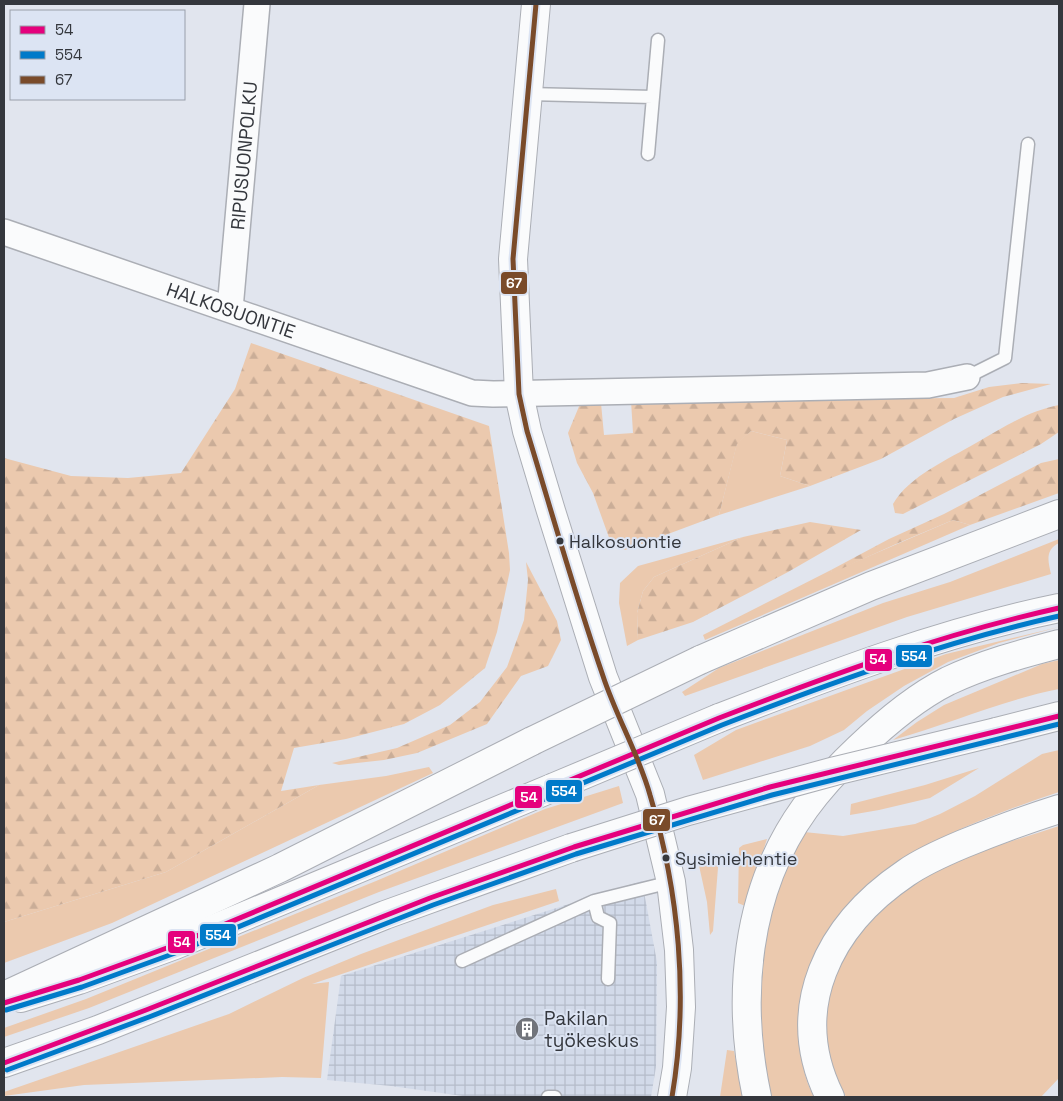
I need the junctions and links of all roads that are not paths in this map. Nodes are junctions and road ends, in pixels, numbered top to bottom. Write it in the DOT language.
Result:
graph roads {
  1 [pos="257,4"];
  2 [pos="536,4"];
  3 [pos="658,40"];
  4 [pos="528,94"];
  5 [pos="654,97"];
  6 [pos="1028,144"];
  7 [pos="648,154"];
  8 [pos="4,232"];
  9 [pos="230,309"];
  10 [pos="967,377"];
  11 [pos="519,394"];
  12 [pos="1059,514"];
  13 [pos="1059,608"];
  14 [pos="1059,644"];
  15 [pos="1059,716"];
  16 [pos="1059,809"];
  17 [pos="671,882"];
  18 [pos="594,902"];
  19 [pos="462,962"];
  20 [pos="608,979"];
  21 [pos="4,996"];
  22 [pos="4,1003"];
  23 [pos="4,1064"];
  24 [pos="548,1097"];
  25 [pos="555,1097"];
  26 [pos="672,1097"];
  27 [pos="757,1097"];
  28 [pos="830,1097"];
  1 -- 9 [label="street, RIPUSUONPOLKU"];
  2 -- 4 [label="main road"];
  3 -- 5 [label="lane"];
  4 -- 5 [label="lane"];
  4 -- 11 [label="main road"];
  5 -- 7 [label="lane"];
  6 -- 10 [label="lane"];
  8 -- 9 [label="street, HALKOSUONTIE"];
  9 -- 11 [label="street, HALKOSUONTIE"];
  10 -- 11 [label="street, HALKOSUONTIE"];
  11 -- 17 [label="main road"];
  12 -- 21 [label="main road, bridge"];
  13 -- 22 [label="main road, bridge"];
  14 -- 27 [label="main road"];
  15 -- 23 [label="main road, bridge"];
  16 -- 28 [label="main road"];
  17 -- 18 [label="lane"];
  17 -- 26 [label="main road"];
  18 -- 19 [label="lane"];
  18 -- 20 [label="lane"];
  24 -- 25 [label="lane"];
}
